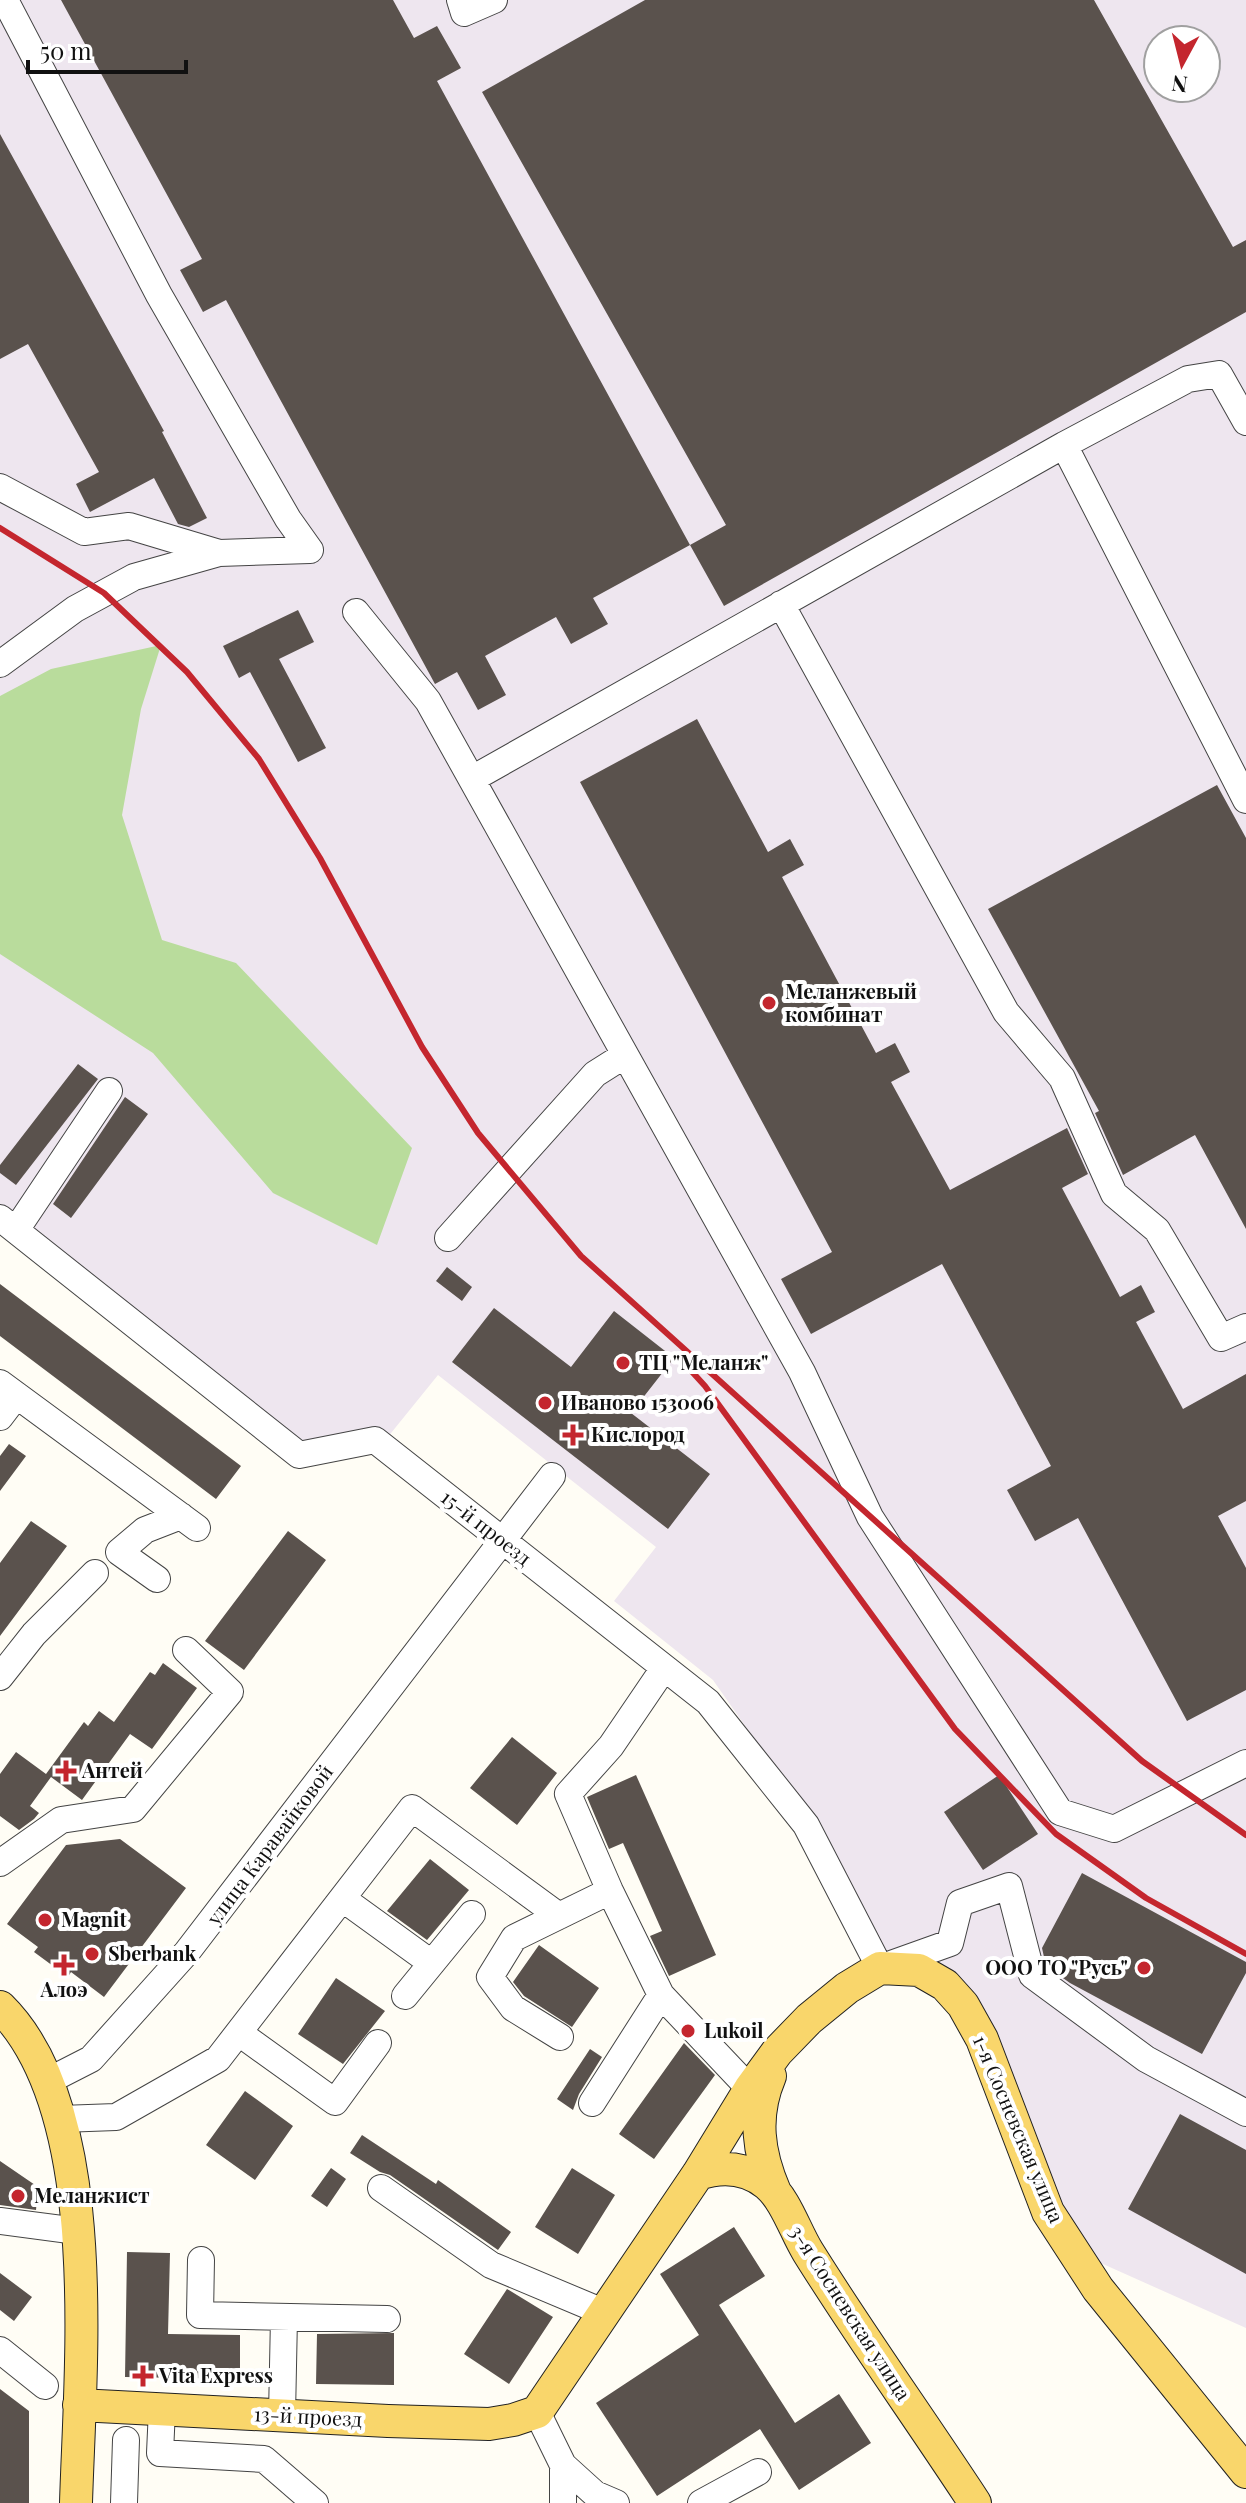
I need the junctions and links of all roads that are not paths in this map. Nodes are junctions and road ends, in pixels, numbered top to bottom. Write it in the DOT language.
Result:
graph roads {
  1 [pos="5,0"];
  2 [pos="460,0"];
  3 [pos="494,0"];
  4 [pos="28,44"];
  5 [pos="0,46"];
  6 [pos="1246,422"];
  7 [pos="1064,445"];
  8 [pos="0,487"];
  9 [pos="219,553"];
  10 [pos="781,604"];
  11 [pos="356,612"];
  12 [pos="0,664"];
  13 [pos="472,779"];
  14 [pos="1246,800"];
  15 [pos="625,1055"];
  16 [pos="109,1091"];
  17 [pos="8,1224"];
  18 [pos="448,1238"];
  19 [pos="1246,1327"];
  20 [pos="8,1389"];
  21 [pos="0,1417"];
  22 [pos="552,1476"];
  23 [pos="503,1541"];
  24 [pos="95,1573"];
  25 [pos="157,1579"];
  26 [pos="186,1650"];
  27 [pos="664,1668"];
  28 [pos="0,1677"];
  29 [pos="1246,1763"];
  30 [pos="0,1863"];
  31 [pos="610,1891"];
  32 [pos="343,1899"];
  33 [pos="472,1914"];
  34 [pos="559,1916"];
  35 [pos="430,1962"];
  36 [pos="880,1968"];
  37 [pos="661,1995"];
  38 [pos="405,1996"];
  39 [pos="0,2007"];
  40 [pos="239,2033"];
  41 [pos="560,2037"];
  42 [pos="378,2043"];
  43 [pos="788,2043"];
  44 [pos="48,2081"];
  45 [pos="750,2089"];
  46 [pos="592,2103"];
  47 [pos="1246,2113"];
  48 [pos="61,2119"];
  49 [pos="698,2174"];
  50 [pos="381,2188"];
  51 [pos="775,2192"];
  52 [pos="0,2221"];
  53 [pos="77,2231"];
  54 [pos="201,2260"];
  55 [pos="603,2312"];
  56 [pos="284,2317"];
  57 [pos="387,2319"];
  58 [pos="0,2350"];
  59 [pos="45,2386"];
  60 [pos="79,2405"];
  61 [pos="162,2409"];
  62 [pos="537,2412"];
  63 [pos="282,2415"];
  64 [pos="160,2453"];
  65 [pos="563,2465"];
  66 [pos="758,2472"];
  67 [pos="1246,2472"];
  68 [pos="76,2503"];
  69 [pos="124,2503"];
  70 [pos="315,2503"];
  71 [pos="563,2503"];
  72 [pos="616,2503"];
  73 [pos="701,2503"];
  74 [pos="975,2503"];
  1 -- 4 [label="street"];
  2 -- 3 [label="street"];
  4 -- 5 [label="street"];
  4 -- 9 [label="street"];
  6 -- 7 [label="street"];
  7 -- 10 [label="street"];
  7 -- 14 [label="street"];
  8 -- 9 [label="street"];
  9 -- 12 [label="street"];
  10 -- 13 [label="street"];
  10 -- 19 [label="street"];
  11 -- 13 [label="street"];
  13 -- 15 [label="street"];
  15 -- 18 [label="street"];
  15 -- 29 [label="street"];
  16 -- 17 [label="street"];
  17 -- 23 [label="street, 15-й проезд"];
  20 -- 21 [label="street"];
  20 -- 25 [label="street"];
  22 -- 23 [label="street, улица Каравайковой"];
  23 -- 27 [label="street, 15-й проезд"];
  23 -- 44 [label="street, улица Каравайковой"];
  24 -- 28 [label="street"];
  26 -- 30 [label="street"];
  27 -- 31 [label="street"];
  27 -- 36 [label="street, 15-й проезд"];
  31 -- 34 [label="street"];
  31 -- 37 [label="street"];
  32 -- 34 [label="street"];
  32 -- 35 [label="street"];
  32 -- 40 [label="street"];
  33 -- 35 [label="street"];
  34 -- 41 [label="street"];
  35 -- 38 [label="street"];
  36 -- 43 [label="main road"];
  36 -- 47 [label="street"];
  36 -- 67 [label="main road, 1-я Сосневская улица"];
  37 -- 45 [label="street"];
  37 -- 46 [label="street"];
  39 -- 44 [label="main road"];
  40 -- 42 [label="street"];
  40 -- 48 [label="street"];
  43 -- 45 [label="main road"];
  43 -- 51 [label="main road"];
  44 -- 48 [label="main road"];
  45 -- 49 [label="main road"];
  48 -- 53 [label="main road"];
  49 -- 51 [label="main road, 3-я Сосневская улица"];
  49 -- 55 [label="main road"];
  50 -- 55 [label="street"];
  51 -- 74 [label="main road, 3-я Сосневская улица"];
  52 -- 53 [label="street"];
  53 -- 60 [label="main road"];
  54 -- 56 [label="street"];
  55 -- 62 [label="main road"];
  56 -- 57 [label="street"];
  56 -- 63 [label="street"];
  58 -- 59 [label="street"];
  60 -- 61 [label="main road, 13-й проезд"];
  60 -- 68 [label="main road"];
  61 -- 63 [label="main road, 13-й проезд"];
  61 -- 64 [label="street"];
  62 -- 63 [label="main road, 13-й проезд"];
  62 -- 65 [label="street"];
  64 -- 69 [label="street"];
  64 -- 70 [label="street"];
  65 -- 71 [label="street"];
  65 -- 72 [label="street"];
  66 -- 73 [label="street"];
}
